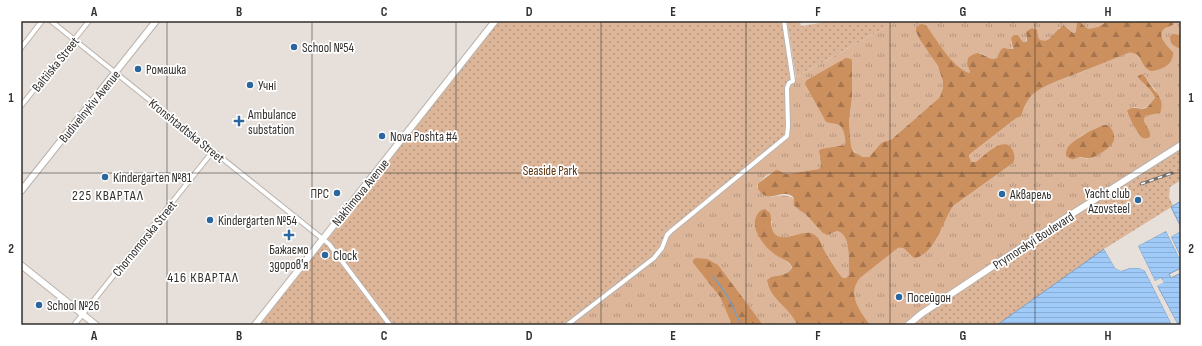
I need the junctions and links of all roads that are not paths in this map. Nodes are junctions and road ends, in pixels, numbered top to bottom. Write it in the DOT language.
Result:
graph roads {
  1 [pos="42,21"];
  2 [pos="51,21"];
  3 [pos="89,21"];
  4 [pos="156,21"];
  5 [pos="495,21"];
  6 [pos="784,21"];
  7 [pos="74,40"];
  8 [pos="21,48"];
  9 [pos="115,73"];
  10 [pos="21,106"];
  11 [pos="1181,145"];
  12 [pos="213,151"];
  13 [pos="21,191"];
  14 [pos="323,239"];
  15 [pos="21,265"];
  16 [pos="83,315"];
  17 [pos="74,325"];
  18 [pos="96,325"];
  19 [pos="255,325"];
  20 [pos="390,325"];
  21 [pos="567,325"];
  22 [pos="908,325"];
  1 -- 8 [label="street"];
  2 -- 7 [label="street, Kronshtadtska Street"];
  3 -- 7 [label="street, Baltiiska Street"];
  4 -- 9 [label="main road, Budivelnykiv Avenue"];
  5 -- 14 [label="main road, Nakhimova Avenue"];
  6 -- 21 [label="street"];
  7 -- 9 [label="street, Kronshtadtska Street"];
  7 -- 10 [label="street, Baltiiska Street"];
  9 -- 12 [label="street, Kronshtadtska Street"];
  9 -- 13 [label="main road, Budivelnykiv Avenue"];
  11 -- 22 [label="main road, Prymorskyi Boulevard"];
  12 -- 14 [label="street, Kronshtadtska Street"];
  12 -- 16 [label="street, Chornomorska Street"];
  14 -- 19 [label="main road, Nakhimova Avenue"];
  14 -- 20 [label="street, Kronshtadtska Street"];
  15 -- 16 [label="main road"];
  16 -- 17 [label="street, Chornomorska Street"];
  16 -- 18 [label="main road"];
}
